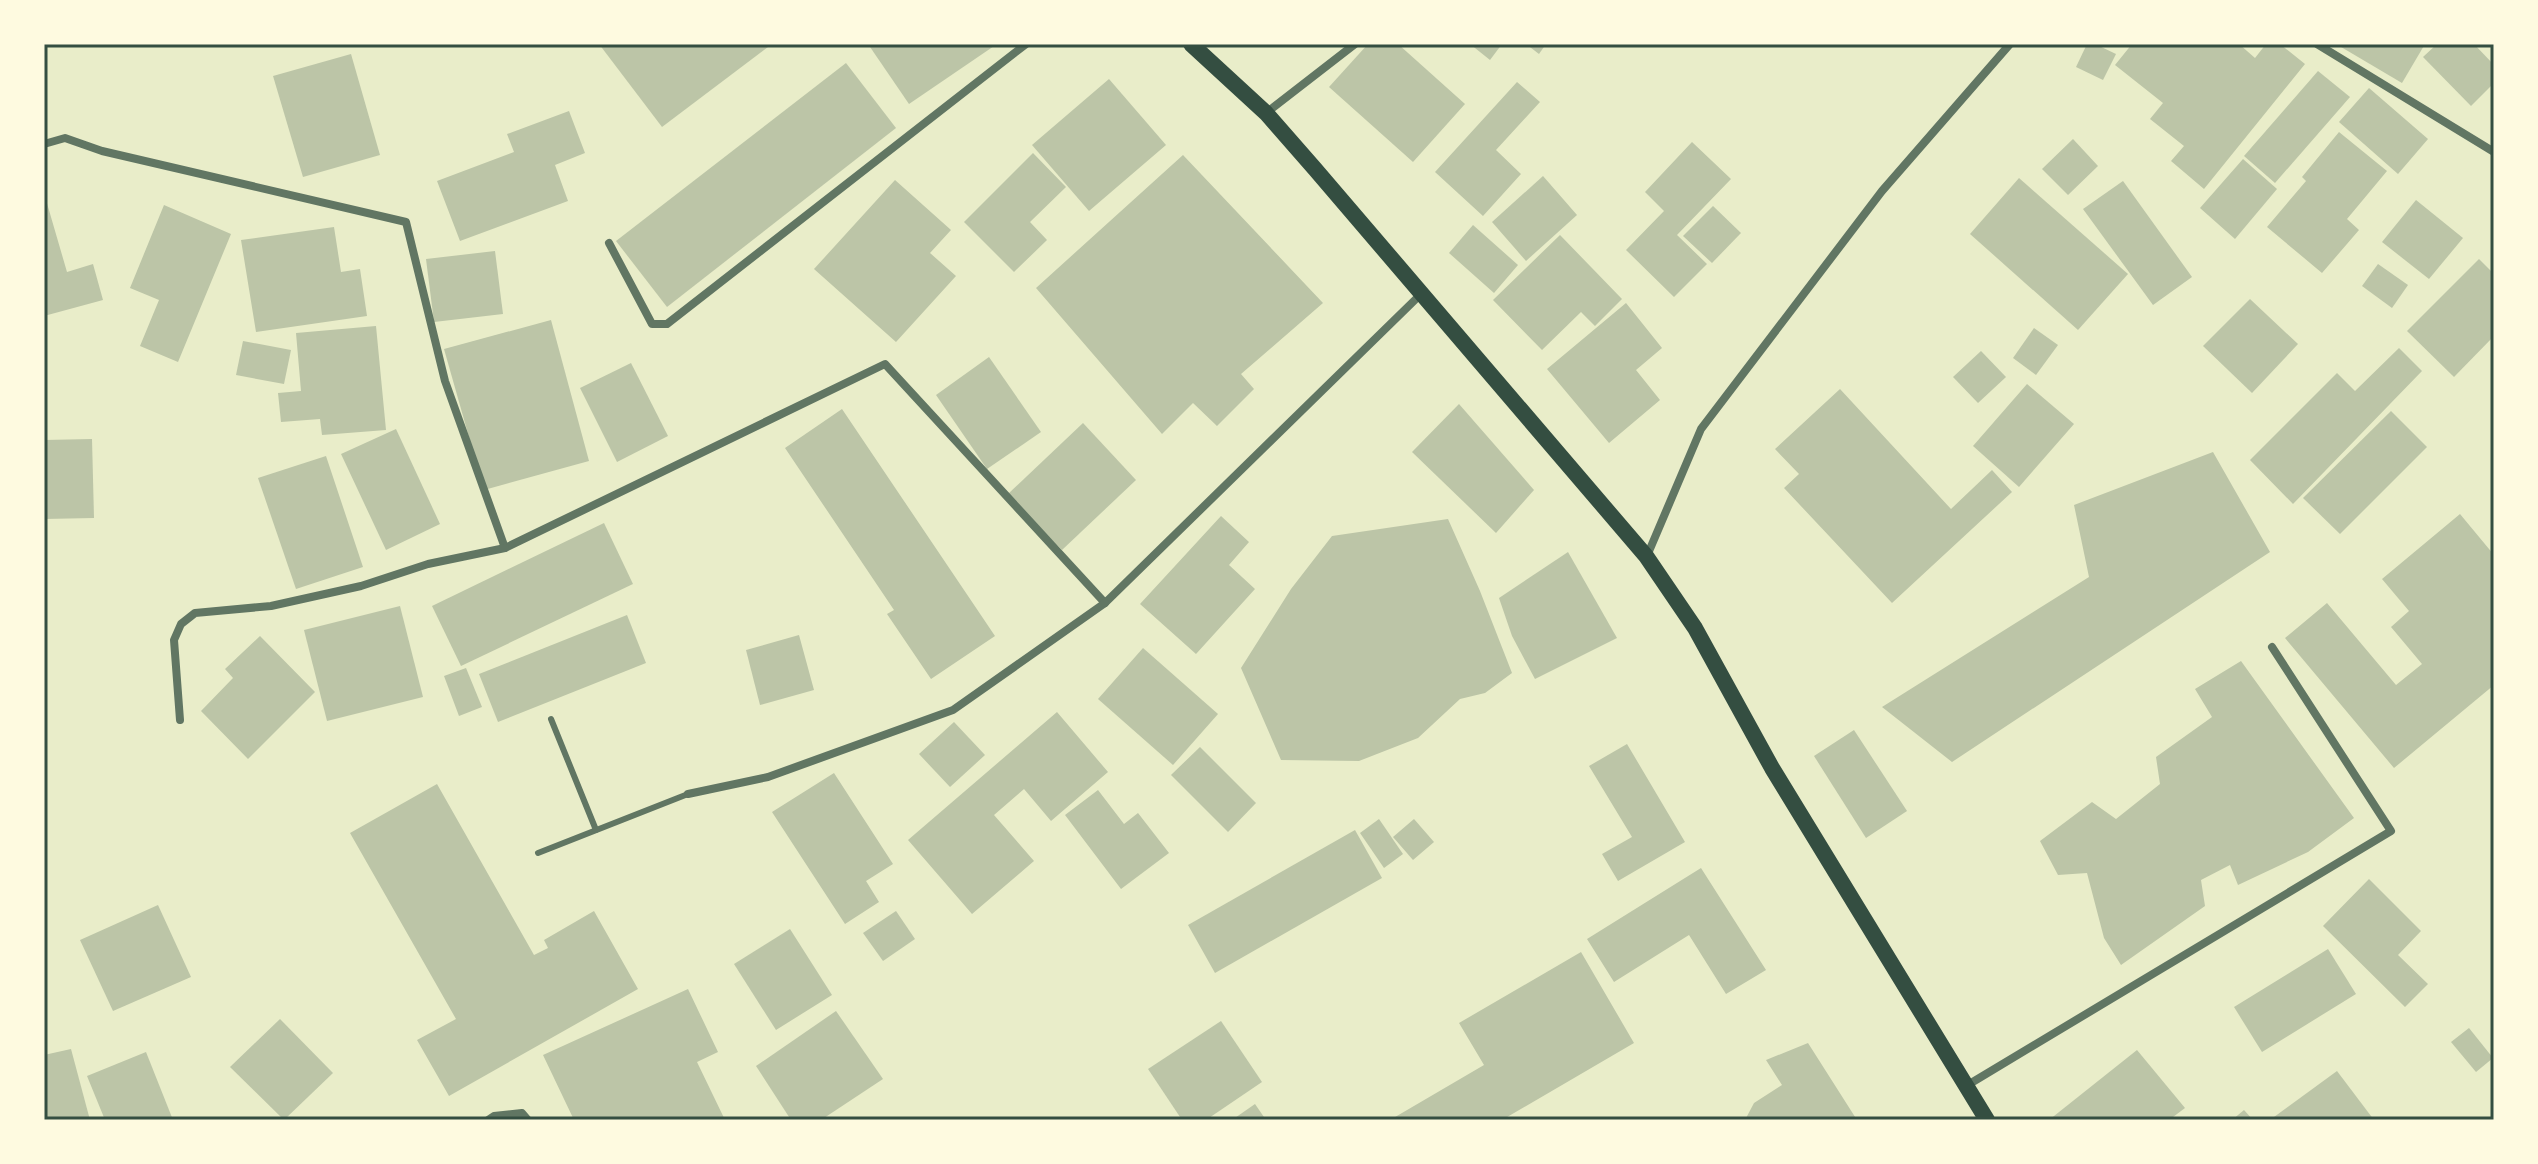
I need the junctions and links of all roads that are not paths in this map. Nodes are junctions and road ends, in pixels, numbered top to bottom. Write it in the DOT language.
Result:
graph roads {
  1 [pos="1026,44"];
  2 [pos="1191,44"];
  3 [pos="1355,44"];
  4 [pos="2010,44"];
  5 [pos="2317,44"];
  6 [pos="1266,113"];
  7 [pos="44,144"];
  8 [pos="2494,152"];
  9 [pos="609,243"];
  10 [pos="1421,293"];
  11 [pos="505,548"];
  12 [pos="1646,556"];
  13 [pos="1105,603"];
  14 [pos="2272,647"];
  15 [pos="551,719"];
  16 [pos="180,720"];
  17 [pos="688,794"];
  18 [pos="596,830"];
  19 [pos="538,853"];
  20 [pos="1966,1086"];
  21 [pos="488,1120"];
  22 [pos="528,1120"];
  23 [pos="1987,1120"];
  1 -- 9 [label="street"];
  2 -- 6 [label="main road"];
  3 -- 6 [label="street"];
  4 -- 12 [label="street"];
  5 -- 8 [label="street"];
  6 -- 10 [label="main road"];
  7 -- 11 [label="street"];
  10 -- 12 [label="main road"];
  10 -- 13 [label="street"];
  11 -- 13 [label="street"];
  11 -- 16 [label="street"];
  12 -- 20 [label="main road"];
  13 -- 17 [label="street"];
  14 -- 20 [label="street"];
  15 -- 18 [label="lane"];
  17 -- 18 [label="lane"];
  18 -- 19 [label="lane"];
  20 -- 23 [label="main road"];
  21 -- 22 [label="street"];
}
